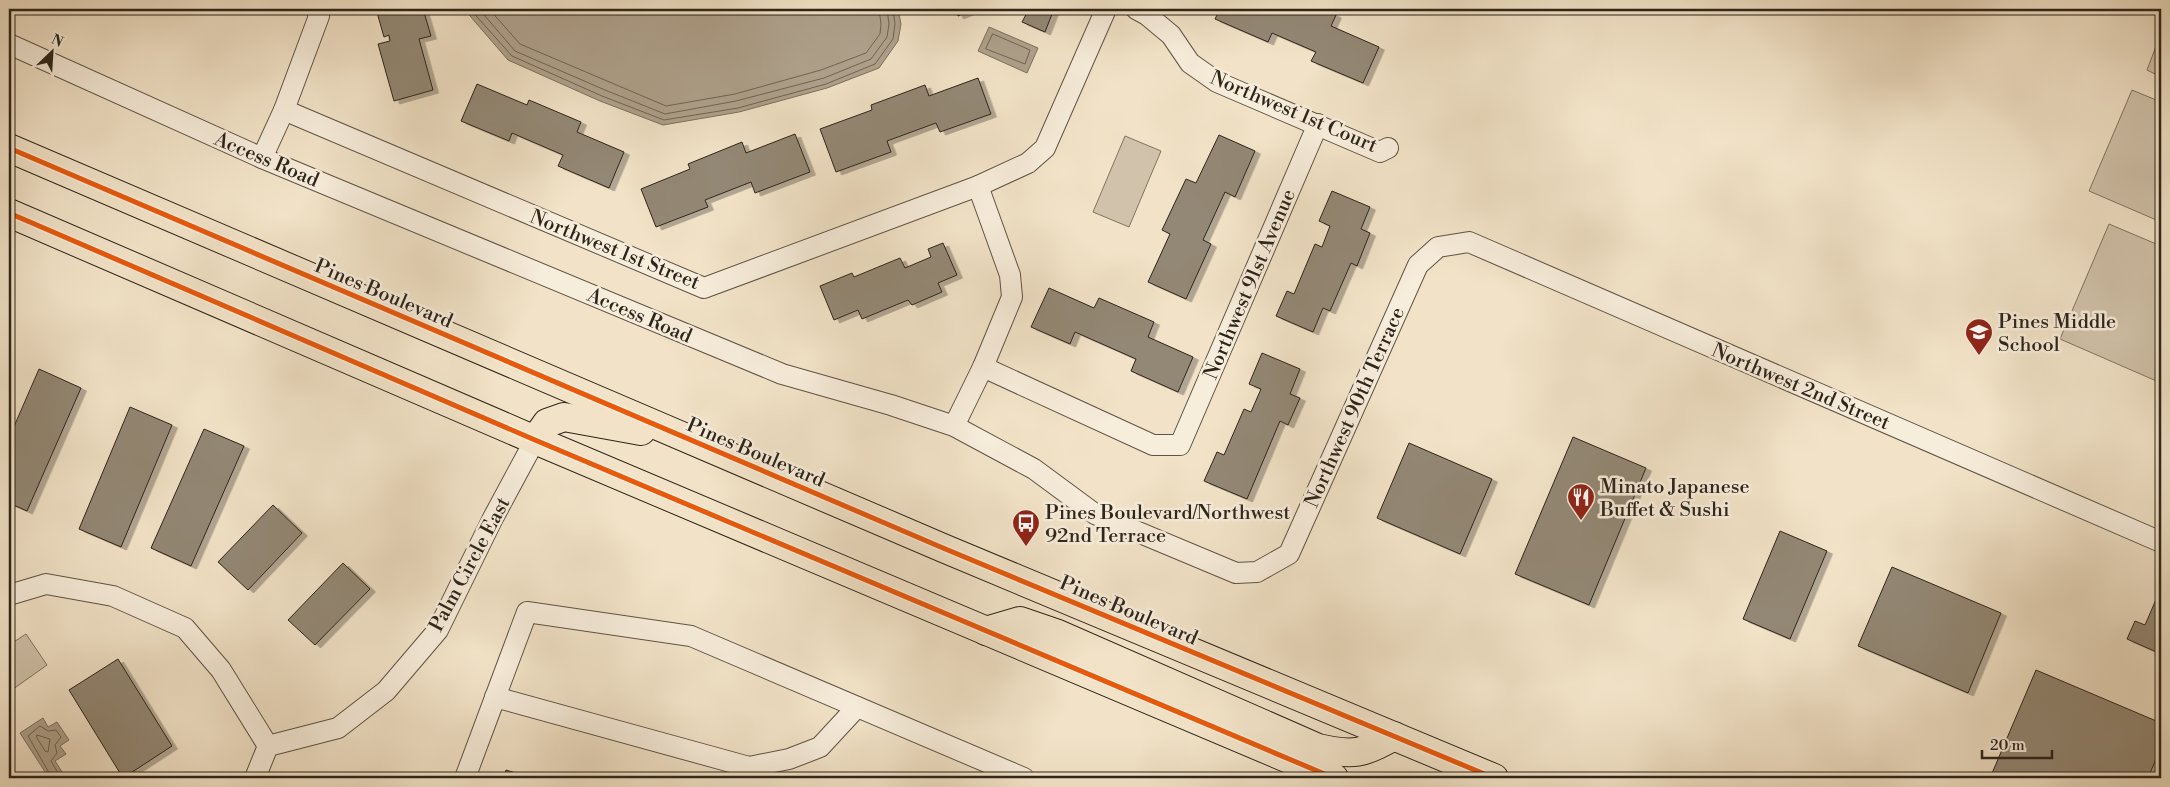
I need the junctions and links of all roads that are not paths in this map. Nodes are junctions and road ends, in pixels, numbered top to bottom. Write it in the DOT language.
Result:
graph roads {
  1 [pos="316,9"];
  2 [pos="1106,9"];
  3 [pos="1136,9"];
  4 [pos="9,44"];
  5 [pos="284,110"];
  6 [pos="1318,124"];
  7 [pos="9,148"];
  8 [pos="1388,148"];
  9 [pos="262,158"];
  10 [pos="978,186"];
  11 [pos="9,213"];
  12 [pos="1438,247"];
  13 [pos="983,367"];
  14 [pos="954,426"];
  15 [pos="535,440"];
  16 [pos="689,440"];
  17 [pos="2161,542"];
  18 [pos="1270,566"];
  19 [pos="9,595"];
  20 [pos="986,631"];
  21 [pos="495,697"];
  22 [pos="856,707"];
  23 [pos="1394,736"];
  24 [pos="268,746"];
  25 [pos="255,778"];
  26 [pos="465,778"];
  27 [pos="1024,778"];
  28 [pos="1334,778"];
  29 [pos="1494,778"];
  1 -- 5 [label="street"];
  2 -- 10 [label="street, Northwest 1st Street"];
  3 -- 6 [label="street, Northwest 1st Court"];
  4 -- 9 [label="street, Access Road"];
  5 -- 9 [label="street"];
  5 -- 10 [label="street, Northwest 1st Street"];
  6 -- 8 [label="street, Northwest 1st Court"];
  6 -- 13 [label="street, Northwest 91st Avenue"];
  7 -- 16 [label="highway, Pines Boulevard"];
  9 -- 14 [label="street, Access Road"];
  10 -- 13 [label="street"];
  11 -- 15 [label="highway"];
  12 -- 17 [label="street, Northwest 2nd Street"];
  12 -- 18 [label="street, Northwest 90th Terrace"];
  13 -- 14 [label="street"];
  14 -- 18 [label="street, Access Road"];
  15 -- 16 [label="highway"];
  15 -- 20 [label="highway"];
  15 -- 24 [label="street, Palm Circle East"];
  16 -- 23 [label="highway, Pines Boulevard"];
  19 -- 24 [label="street"];
  20 -- 23 [label="highway"];
  20 -- 28 [label="highway"];
  21 -- 22 [label="street"];
  21 -- 22 [label="street"];
  21 -- 26 [label="street"];
  22 -- 27 [label="street"];
  23 -- 29 [label="highway, Pines Boulevard"];
  24 -- 25 [label="street"];
}
